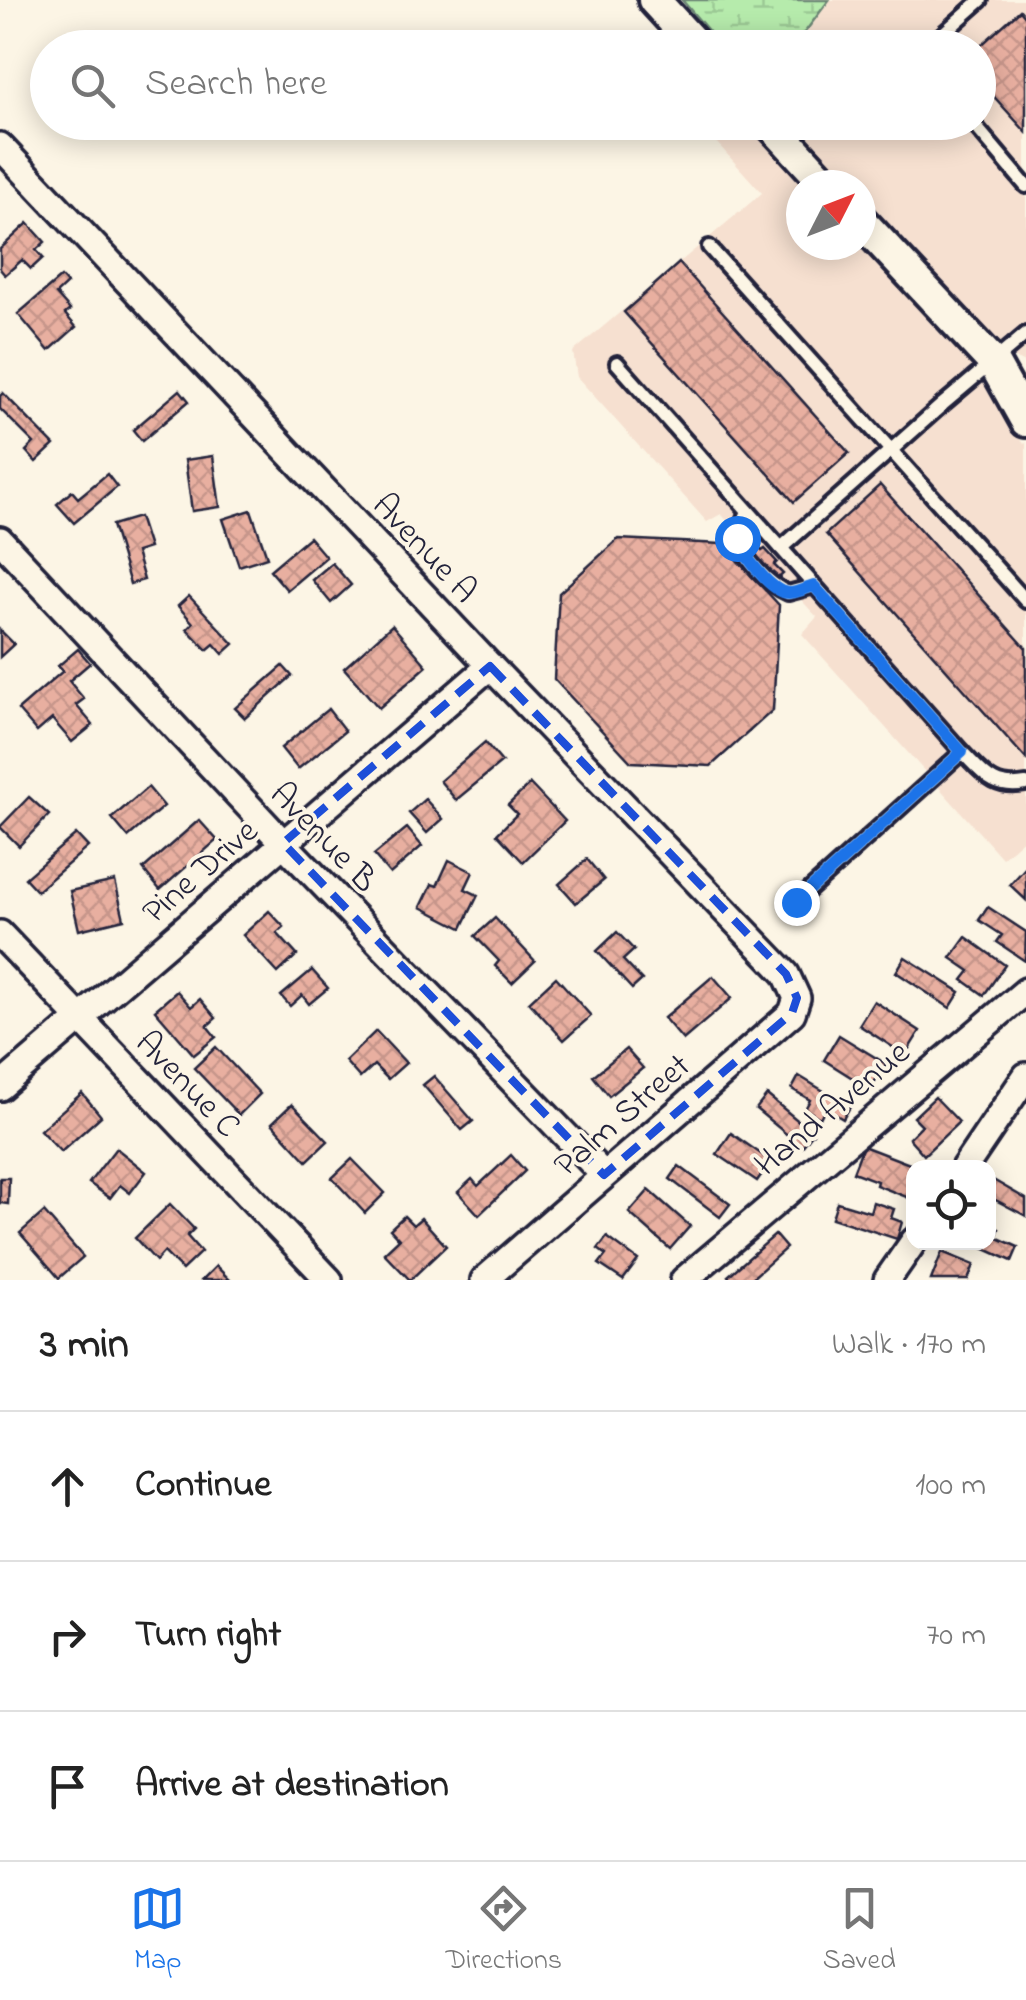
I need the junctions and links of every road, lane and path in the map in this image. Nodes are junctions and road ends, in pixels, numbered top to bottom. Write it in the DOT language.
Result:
graph roads {
  1 [pos="654,0"];
  2 [pos="981,0"];
  3 [pos="682,30"];
  4 [pos="947,30"];
  5 [pos="786,140"];
  6 [pos="987,140"];
  7 [pos="0,146"];
  8 [pos="813,170"];
  9 [pos="1026,186"];
  10 [pos="876,237"];
  11 [pos="709,247"];
  12 [pos="1026,334"];
  13 [pos="993,362"];
  14 [pos="617,363"];
  15 [pos="1026,378"];
  16 [pos="1026,421"];
  17 [pos="892,452"];
  18 [pos="748,511"];
  19 [pos="0,540"];
  20 [pos="781,548"];
  21 [pos="814,586"];
  22 [pos="1026,601"];
  23 [pos="490,666"];
  24 [pos="962,752"];
  25 [pos="1026,784"];
  26 [pos="283,843"];
  27 [pos="796,902"];
  28 [pos="0,934"];
  29 [pos="1026,991"];
  30 [pos="797,998"];
  31 [pos="80,1019"];
  32 [pos="1026,1076"];
  33 [pos="0,1087"];
  34 [pos="969,1160"];
  35 [pos="604,1175"];
  36 [pos="908,1250"];
  37 [pos="328,1280"];
  38 [pos="484,1280"];
  39 [pos="684,1280"];
  40 [pos="887,1280"];
  1 -- 3 [label="street"];
  2 -- 4 [label="lane"];
  5 -- 8 [label="street"];
  6 -- 9 [label="lane"];
  7 -- 23 [label="street, Avenue A"];
  10 -- 13 [label="street"];
  11 -- 17 [label="lane"];
  12 -- 13 [label="lane"];
  13 -- 15 [label="street"];
  13 -- 16 [label="street"];
  13 -- 17 [label="lane"];
  14 -- 18 [label="lane"];
  17 -- 20 [label="lane"];
  17 -- 22 [label="lane"];
  18 -- 20 [label="lane"];
  18 -- 21 [label="lane"];
  19 -- 26 [label="street, Avenue B"];
  20 -- 21 [label="lane"];
  21 -- 24 [label="lane"];
  23 -- 26 [label="street, Pine Drive"];
  23 -- 30 [label="street, Avenue A"];
  24 -- 25 [label="lane"];
  24 -- 27 [label="lane"];
  26 -- 31 [label="street, Pine Drive"];
  26 -- 35 [label="street, Avenue B"];
  28 -- 31 [label="street, Avenue C"];
  29 -- 39 [label="street, Hand Avenue"];
  30 -- 35 [label="street, Palm Street"];
  31 -- 33 [label="street, Pine Drive"];
  31 -- 37 [label="street, Avenue C"];
  32 -- 34 [label="street"];
  35 -- 38 [label="street, Palm Street"];
  36 -- 40 [label="street"];
}
